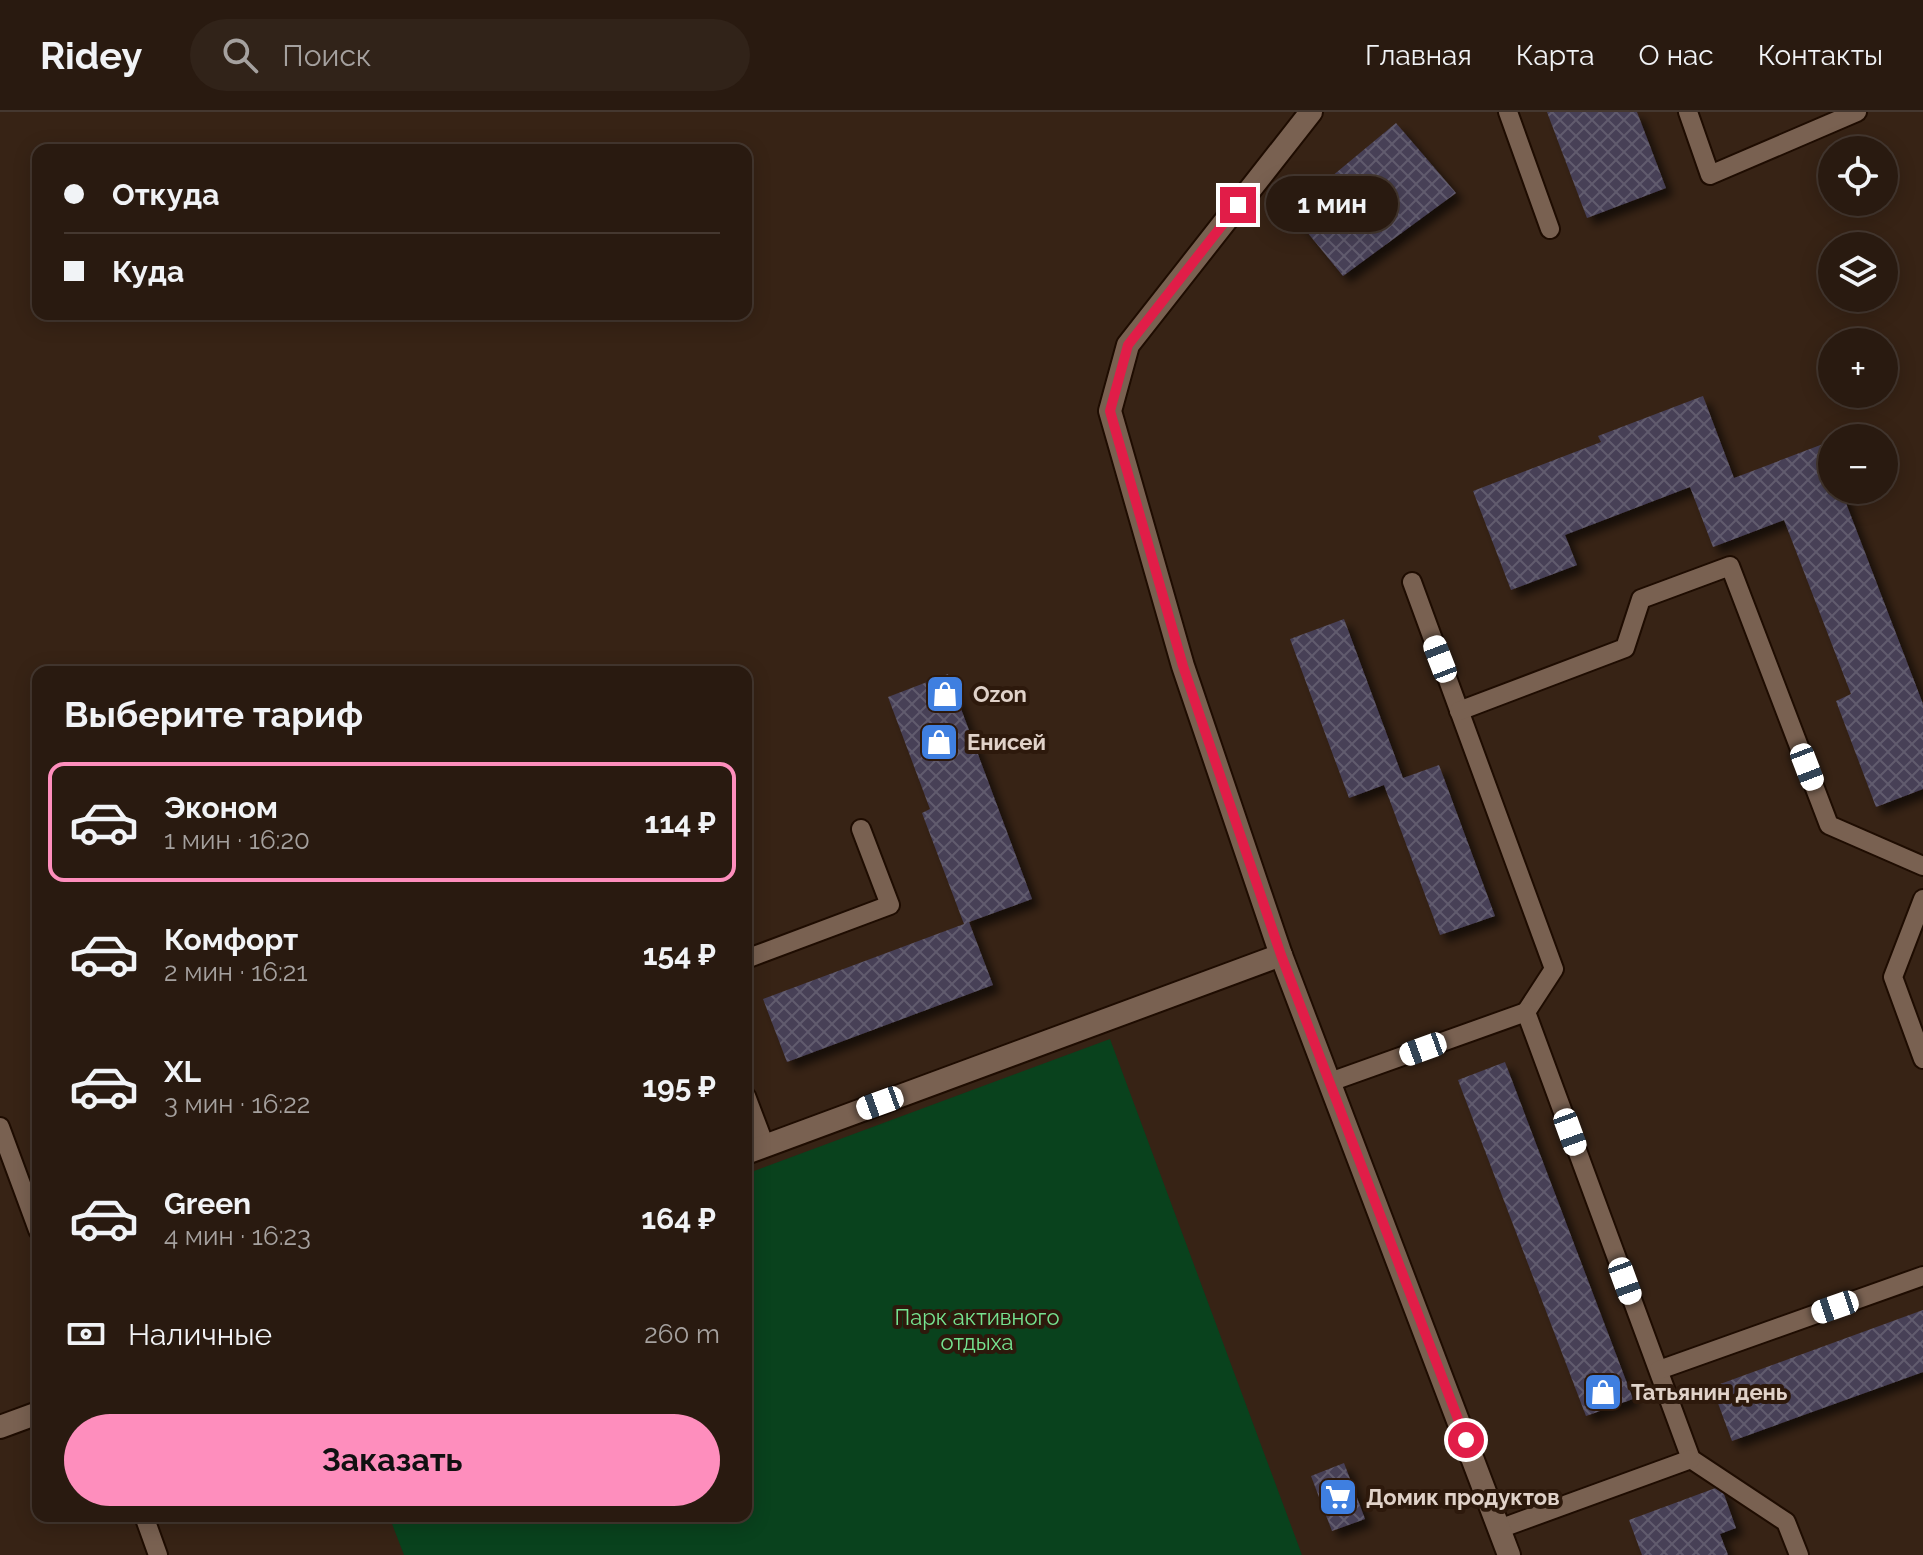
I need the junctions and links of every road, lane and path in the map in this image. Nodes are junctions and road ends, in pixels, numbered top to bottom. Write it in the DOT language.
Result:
graph roads {
  1 [pos="1311,112"];
  2 [pos="1508,112"];
  3 [pos="1688,112"];
  4 [pos="1857,112"];
  5 [pos="1550,229"];
  6 [pos="1412,582"];
  7 [pos="1459,711"];
  8 [pos="861,829"];
  9 [pos="1923,866"];
  10 [pos="1923,899"];
  11 [pos="1281,955"];
  12 [pos="752,957"];
  13 [pos="1526,1012"];
  14 [pos="1923,1059"];
  15 [pos="1330,1082"];
  16 [pos="0,1127"];
  17 [pos="755,1149"];
  18 [pos="32,1210"];
  19 [pos="1923,1276"];
  20 [pos="1659,1370"];
  21 [pos="32,1415"];
  22 [pos="0,1427"];
  23 [pos="1691,1459"];
  24 [pos="146,1522"];
  25 [pos="1499,1529"];
  26 [pos="158,1555"];
  27 [pos="1509,1555"];
  28 [pos="1799,1555"];
  1 -- 11 [label="street"];
  2 -- 5 [label="lane"];
  3 -- 4 [label="lane"];
  6 -- 7 [label="lane"];
  7 -- 9 [label="lane"];
  7 -- 13 [label="lane"];
  8 -- 12 [label="lane"];
  10 -- 14 [label="lane"];
  11 -- 15 [label="street"];
  11 -- 17 [label="street"];
  13 -- 15 [label="lane"];
  13 -- 20 [label="lane"];
  15 -- 25 [label="street"];
  16 -- 18 [label="lane"];
  19 -- 20 [label="lane"];
  20 -- 23 [label="lane"];
  21 -- 22 [label="street"];
  23 -- 25 [label="lane"];
  23 -- 28 [label="lane"];
  24 -- 26 [label="lane"];
  25 -- 27 [label="street"];
}
